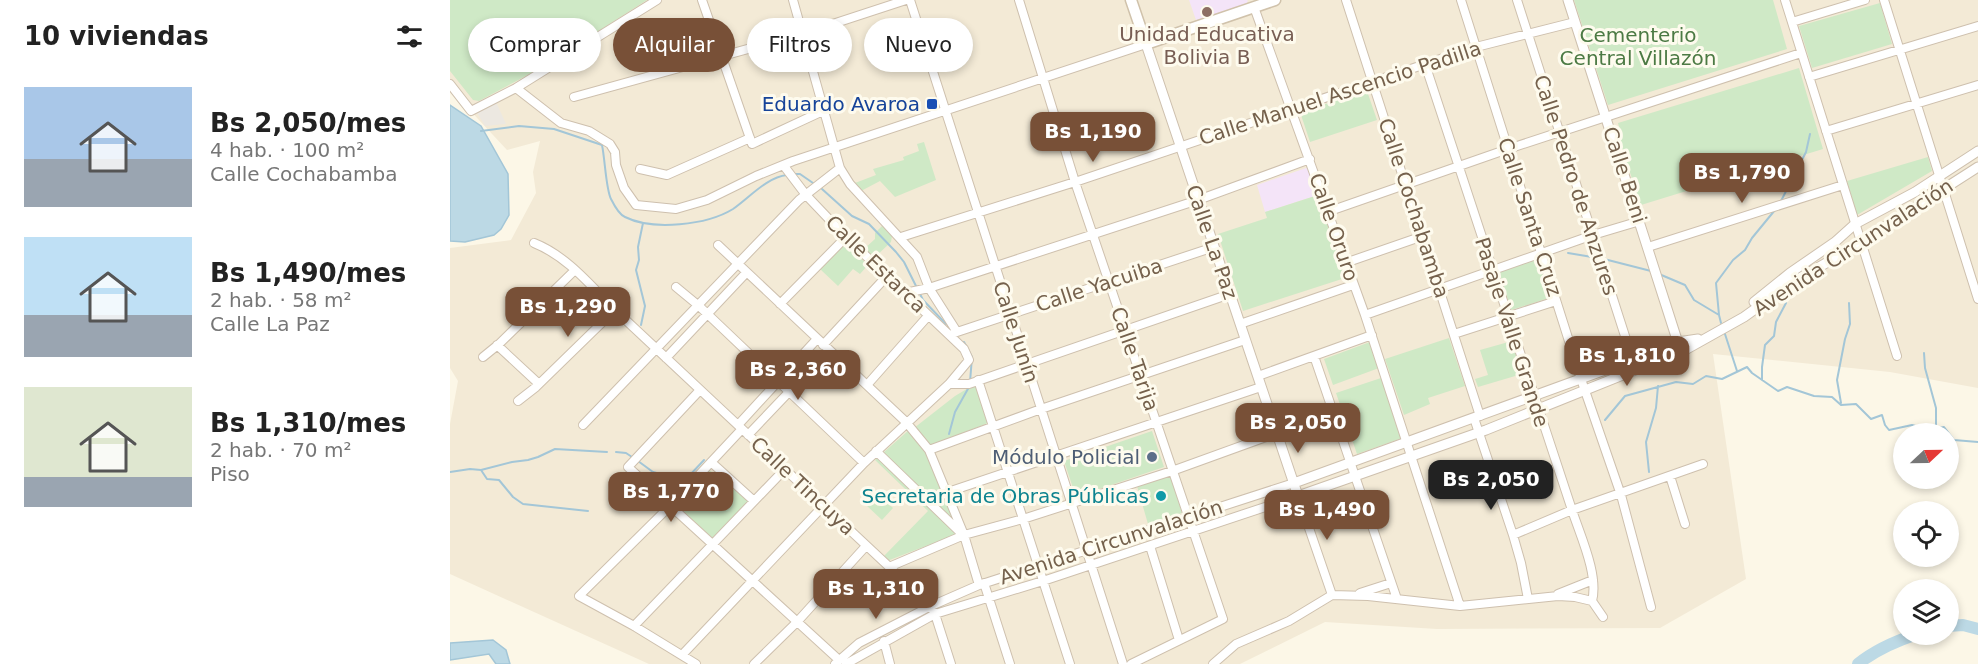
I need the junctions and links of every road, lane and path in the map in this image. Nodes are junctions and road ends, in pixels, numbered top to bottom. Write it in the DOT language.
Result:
graph roads {
  1 [pos="657,0"];
  2 [pos="702,0"];
  3 [pos="794,0"];
  4 [pos="908,0"];
  5 [pos="1019,0"];
  6 [pos="1131,0"];
  7 [pos="1275,0"];
  8 [pos="1346,0"];
  9 [pos="1461,0"];
  10 [pos="1517,0"];
  11 [pos="1568,0"];
  12 [pos="1785,0"];
  13 [pos="1865,0"];
  14 [pos="1884,0"];
  15 [pos="1253,3"];
  16 [pos="708,18"];
  17 [pos="798,18"];
  18 [pos="852,18"];
  19 [pos="1575,22"];
  20 [pos="1792,22"];
  21 [pos="1978,26"];
  22 [pos="1528,34"];
  23 [pos="1146,44"];
  24 [pos="1476,47"];
  25 [pos="1900,48"];
  26 [pos="1801,53"];
  27 [pos="1425,64"];
  28 [pos="664,72"];
  29 [pos="727,72"];
  30 [pos="814,72"];
  31 [pos="1042,77"];
  32 [pos="1809,77"];
  33 [pos="1374,82"];
  34 [pos="450,84"];
  35 [pos="1978,85"];
  36 [pos="516,88"];
  37 [pos="574,97"];
  38 [pos="1917,103"];
  39 [pos="1292,109"];
  40 [pos="825,110"];
  41 [pos="945,111"];
  42 [pos="1607,118"];
  43 [pos="1826,131"];
  44 [pos="1560,133"];
  45 [pos="751,141"];
  46 [pos="1180,146"];
  47 [pos="835,147"];
  48 [pos="1508,149"];
  49 [pos="1978,152"];
  50 [pos="1310,159"];
  51 [pos="784,166"];
  52 [pos="1457,166"];
  53 [pos="1978,167"];
  54 [pos="840,168"];
  55 [pos="640,169"];
  56 [pos="1940,175"];
  57 [pos="1075,182"];
  58 [pos="1407,183"];
  59 [pos="1843,184"];
  60 [pos="1944,189"];
  61 [pos="806,195"];
  62 [pos="1198,200"];
  63 [pos="1327,212"];
  64 [pos="978,214"];
  65 [pos="1640,221"];
  66 [pos="1855,224"];
  67 [pos="1092,233"];
  68 [pos="1593,235"];
  69 [pos="1423,236"];
  70 [pos="846,237"];
  71 [pos="901,237"];
  72 [pos="1861,241"];
  73 [pos="534,243"];
  74 [pos="718,245"];
  75 [pos="1214,247"];
  76 [pos="1648,247"];
  77 [pos="1541,253"];
  78 [pos="1346,262"];
  79 [pos="738,265"];
  80 [pos="995,265"];
  81 [pos="574,270"];
  82 [pos="1492,270"];
  83 [pos="746,273"];
  84 [pos="887,276"];
  85 [pos="1109,282"];
  86 [pos="1353,285"];
  87 [pos="676,287"];
  88 [pos="929,288"];
  89 [pos="1439,288"];
  90 [pos="905,293"];
  91 [pos="1230,294"];
  92 [pos="1978,299"];
  93 [pos="1556,301"];
  94 [pos="780,304"];
  95 [pos="699,306"];
  96 [pos="615,310"];
  97 [pos="706,314"];
  98 [pos="1011,315"];
  99 [pos="1365,315"];
  100 [pos="928,316"];
  101 [pos="1507,316"];
  102 [pos="1240,324"];
  103 [pos="1726,325"];
  104 [pos="1125,330"];
  105 [pos="953,334"];
  106 [pos="1454,334"];
  107 [pos="1372,335"];
  108 [pos="1245,340"];
  109 [pos="497,345"];
  110 [pos="823,345"];
  111 [pos="1679,346"];
  112 [pos="657,350"];
  113 [pos="1314,356"];
  114 [pos="1897,356"];
  115 [pos="483,357"];
  116 [pos="666,358"];
  117 [pos="1632,359"];
  118 [pos="1027,363"];
  119 [pos="1636,369"];
  120 [pos="1140,376"];
  121 [pos="1258,376"];
  122 [pos="1581,379"];
  123 [pos="978,380"];
  124 [pos="777,383"];
  125 [pos="539,384"];
  126 [pos="949,384"];
  127 [pos="867,385"];
  128 [pos="1261,387"];
  129 [pos="700,390"];
  130 [pos="1585,390"];
  131 [pos="788,393"];
  132 [pos="1533,396"];
  133 [pos="518,401"];
  134 [pos="1041,409"];
  135 [pos="1538,410"];
  136 [pos="1477,417"];
  137 [pos="906,422"];
  138 [pos="1156,423"];
  139 [pos="583,425"];
  140 [pos="992,426"];
  141 [pos="743,429"];
  142 [pos="1479,432"];
  143 [pos="1277,434"];
  144 [pos="1407,442"];
  145 [pos="929,450"];
  146 [pos="876,451"];
  147 [pos="1411,456"];
  148 [pos="1056,457"];
  149 [pos="711,462"];
  150 [pos="864,463"];
  151 [pos="1350,463"];
  152 [pos="1703,464"];
  153 [pos="784,469"];
  154 [pos="1172,471"];
  155 [pos="1008,473"];
  156 [pos="1355,476"];
  157 [pos="1670,476"];
  158 [pos="1294,483"];
  159 [pos="947,494"];
  160 [pos="1621,495"];
  161 [pos="1298,496"];
  162 [pos="927,500"];
  163 [pos="754,501"];
  164 [pos="1071,503"];
  165 [pos="670,506"];
  166 [pos="823,506"];
  167 [pos="1572,510"];
  168 [pos="1188,517"];
  169 [pos="1023,519"];
  170 [pos="1685,524"];
  171 [pos="1193,531"];
  172 [pos="964,535"];
  173 [pos="1513,535"];
  174 [pos="713,544"];
  175 [pos="866,546"];
  176 [pos="1150,546"];
  177 [pos="1086,550"];
  178 [pos="1091,565"];
  179 [pos="1038,566"];
  180 [pos="889,567"];
  181 [pos="753,580"];
  182 [pos="1593,580"];
  183 [pos="1043,581"];
  184 [pos="1391,583"];
  185 [pos="982,584"];
  186 [pos="1332,595"];
  187 [pos="1353,595"];
  188 [pos="1552,596"];
  189 [pos="989,598"];
  190 [pos="1396,599"];
  191 [pos="1528,599"];
  192 [pos="1592,601"];
  193 [pos="930,606"];
  194 [pos="1460,606"];
  195 [pos="1651,607"];
  196 [pos="935,614"];
  197 [pos="1603,617"];
  198 [pos="797,622"];
  199 [pos="634,626"];
  200 [pos="1179,640"];
  201 [pos="884,641"];
  202 [pos="682,655"];
  203 [pos="840,663"];
  204 [pos="696,664"];
  205 [pos="754,664"];
  206 [pos="890,664"];
  207 [pos="951,664"];
  208 [pos="1010,664"];
  209 [pos="1070,664"];
  210 [pos="1123,664"];
  211 [pos="1131,664"];
  212 [pos="1213,664"];
  1 -- 36 [label="street"];
  2 -- 16 [label="street"];
  3 -- 17 [label="street"];
  4 -- 18 [label="street"];
  4 -- 41 [label="street, Calle Junín"];
  5 -- 31 [label="street, Calle Tarija"];
  6 -- 23 [label="main road, Calle La Paz"];
  7 -- 15 [label="main road"];
  8 -- 33 [label="street, Calle Cochabamba"];
  9 -- 24 [label="street, Calle Santa Cruz"];
  10 -- 22 [label="street, Calle Pedro de Anzures"];
  11 -- 19 [label="street, Calle Beni"];
  12 -- 20 [label="street"];
  13 -- 20 [label="street"];
  14 -- 25 [label="street"];
  15 -- 23 [label="main road"];
  15 -- 39 [label="street, Calle Oruro"];
  19 -- 22 [label="street, Calle Manuel Ascencio Padilla"];
  19 -- 42 [label="street, Calle Beni"];
  20 -- 26 [label="street"];
  21 -- 25 [label="street"];
  22 -- 24 [label="street, Calle Manuel Ascencio Padilla"];
  22 -- 44 [label="street, Calle Pedro de Anzures"];
  23 -- 31 [label="street"];
  23 -- 46 [label="street, Calle La Paz"];
  24 -- 27 [label="street, Calle Manuel Ascencio Padilla"];
  24 -- 48 [label="street, Calle Santa Cruz"];
  25 -- 32 [label="street"];
  25 -- 38 [label="street"];
  26 -- 32 [label="street"];
  26 -- 42 [label="street"];
  27 -- 33 [label="street, Calle Manuel Ascencio Padilla"];
  27 -- 52 [label="street, Pasaje Valle Grande"];
  28 -- 37 [label="street"];
  29 -- 45 [label="street"];
  30 -- 40 [label="street"];
  31 -- 41 [label="street"];
  31 -- 57 [label="street, Calle Tarija"];
  32 -- 43 [label="street"];
  33 -- 39 [label="street, Calle Manuel Ascencio Padilla"];
  33 -- 58 [label="street, Calle Cochabamba"];
  34 -- 36 [label="street"];
  35 -- 38 [label="street"];
  36 -- 51 [label="street"];
  38 -- 43 [label="street"];
  38 -- 56 [label="street"];
  39 -- 46 [label="street, Calle Manuel Ascencio Padilla"];
  39 -- 50 [label="street, Calle Oruro"];
  40 -- 45 [label="street"];
  40 -- 47 [label="street"];
  41 -- 47 [label="street"];
  41 -- 64 [label="street, Calle Junín"];
  42 -- 44 [label="street"];
  42 -- 65 [label="street, Calle Beni"];
  43 -- 59 [label="street"];
  44 -- 48 [label="street"];
  44 -- 68 [label="street, Calle Pedro de Anzures"];
  45 -- 55 [label="street"];
  46 -- 57 [label="street, Calle Manuel Ascencio Padilla"];
  46 -- 62 [label="street, Calle La Paz"];
  47 -- 51 [label="street"];
  47 -- 54 [label="street"];
  48 -- 52 [label="street"];
  48 -- 77 [label="street, Calle Santa Cruz"];
  49 -- 56 [label="street, Avenida Circunvalación"];
  50 -- 62 [label="street"];
  50 -- 63 [label="street, Calle Oruro"];
  51 -- 61 [label="street, Calle Estarca"];
  52 -- 58 [label="street"];
  52 -- 82 [label="street, Pasaje Valle Grande"];
  53 -- 60 [label="street, Avenida Circunvalación"];
  54 -- 61 [label="street"];
  54 -- 71 [label="street"];
  56 -- 60 [label="street"];
  56 -- 66 [label="street, Avenida Circunvalación"];
  57 -- 64 [label="street, Calle Manuel Ascencio Padilla"];
  57 -- 67 [label="street, Calle Tarija"];
  58 -- 63 [label="street"];
  58 -- 69 [label="street, Calle Cochabamba"];
  59 -- 66 [label="street"];
  59 -- 76 [label="street"];
  60 -- 72 [label="street, Avenida Circunvalación"];
  60 -- 92 [label="street"];
  61 -- 70 [label="street, Calle Estarca"];
  61 -- 79 [label="street"];
  62 -- 67 [label="street"];
  62 -- 75 [label="street, Calle La Paz"];
  63 -- 78 [label="street, Calle Oruro"];
  64 -- 71 [label="street, Calle Manuel Ascencio Padilla"];
  64 -- 80 [label="street, Calle Junín"];
  65 -- 68 [label="street"];
  65 -- 76 [label="street, Calle Beni"];
  66 -- 72 [label="street"];
  66 -- 103 [label="street, Avenida Circunvalación"];
  67 -- 80 [label="street"];
  67 -- 85 [label="street, Calle Tarija"];
  68 -- 77 [label="street"];
  68 -- 117 [label="street, Calle Pedro de Anzures"];
  69 -- 78 [label="street"];
  69 -- 89 [label="street, Calle Cochabamba"];
  70 -- 84 [label="street, Calle Estarca"];
  70 -- 94 [label="street"];
  71 -- 88 [label="street"];
  72 -- 103 [label="street, Avenida Circunvalación"];
  72 -- 114 [label="street"];
  73 -- 81 [label="street, Calle Tincuya"];
  74 -- 79 [label="street"];
  75 -- 85 [label="street, Calle Yacuiba"];
  75 -- 91 [label="street, Calle La Paz"];
  76 -- 111 [label="street, Calle Beni"];
  77 -- 82 [label="street"];
  77 -- 93 [label="street, Calle Santa Cruz"];
  78 -- 86 [label="street, Calle Oruro"];
  79 -- 83 [label="street"];
  79 -- 95 [label="street"];
  80 -- 88 [label="street"];
  80 -- 98 [label="street, Calle Junín"];
  81 -- 96 [label="street, Calle Tincuya"];
  81 -- 109 [label="street"];
  82 -- 89 [label="street"];
  82 -- 101 [label="street, Pasaje Valle Grande"];
  83 -- 94 [label="street"];
  83 -- 97 [label="street"];
  84 -- 90 [label="street, Calle Estarca"];
  84 -- 110 [label="street"];
  85 -- 98 [label="street, Calle Yacuiba"];
  85 -- 104 [label="street, Calle Tarija"];
  86 -- 99 [label="street, Calle Oruro"];
  86 -- 102 [label="street"];
  87 -- 95 [label="street"];
  88 -- 90 [label="street"];
  88 -- 105 [label="street"];
  89 -- 99 [label="street"];
  89 -- 106 [label="street, Calle Cochabamba"];
  90 -- 100 [label="street, Calle Estarca"];
  91 -- 102 [label="street, Calle La Paz"];
  91 -- 104 [label="street"];
  93 -- 101 [label="street"];
  93 -- 122 [label="street, Calle Santa Cruz"];
  94 -- 110 [label="street"];
  95 -- 97 [label="street"];
  95 -- 112 [label="street"];
  96 -- 112 [label="street, Calle Tincuya"];
  96 -- 125 [label="street"];
  97 -- 116 [label="street"];
  97 -- 124 [label="street"];
  98 -- 105 [label="street, Calle Yacuiba"];
  98 -- 118 [label="street, Calle Junín"];
  99 -- 107 [label="street, Calle Oruro"];
  100 -- 105 [label="street, Calle Estarca"];
  100 -- 127 [label="street"];
  101 -- 106 [label="street"];
  101 -- 132 [label="street, Pasaje Valle Grande"];
  102 -- 108 [label="street, Calle La Paz"];
  103 -- 111 [label="street, Avenida Circunvalación"];
  104 -- 118 [label="street"];
  104 -- 120 [label="street, Calle Tarija"];
  105 -- 126 [label="street, Calle Estarca"];
  106 -- 136 [label="street, Calle Cochabamba"];
  107 -- 113 [label="street"];
  107 -- 144 [label="street, Calle Oruro"];
  108 -- 120 [label="street"];
  108 -- 121 [label="street, Calle La Paz"];
  109 -- 115 [label="street"];
  109 -- 125 [label="street"];
  110 -- 124 [label="street"];
  110 -- 127 [label="street"];
  110 -- 131 [label="street"];
  111 -- 117 [label="street, Avenida Circunvalación"];
  111 -- 119 [label="street, Avenida Circunvalación"];
  112 -- 116 [label="street, Calle Tincuya"];
  112 -- 139 [label="street"];
  113 -- 121 [label="street"];
  113 -- 151 [label="street"];
  116 -- 129 [label="street, Calle Tincuya"];
  117 -- 119 [label="street, Calle Pedro de Anzures"];
  117 -- 122 [label="street, Avenida Circunvalación"];
  118 -- 123 [label="street"];
  118 -- 134 [label="street, Calle Junín"];
  119 -- 130 [label="street, Avenida Circunvalación"];
  120 -- 134 [label="street"];
  120 -- 138 [label="street, Calle Tarija"];
  121 -- 128 [label="street, Calle La Paz"];
  122 -- 130 [label="street, Calle Santa Cruz"];
  122 -- 132 [label="street, Avenida Circunvalación"];
  123 -- 126 [label="street"];
  123 -- 140 [label="street"];
  124 -- 131 [label="street"];
  124 -- 141 [label="street"];
  125 -- 133 [label="street"];
  126 -- 137 [label="street"];
  127 -- 137 [label="street"];
  128 -- 138 [label="street"];
  128 -- 143 [label="street, Calle La Paz"];
  129 -- 141 [label="street, Calle Tincuya"];
  129 -- 165 [label="street"];
  130 -- 135 [label="street, Avenida Circunvalación"];
  130 -- 160 [label="street, Calle Santa Cruz"];
  131 -- 141 [label="street"];
  131 -- 150 [label="street"];
  132 -- 135 [label="street, Pasaje Valle Grande"];
  132 -- 136 [label="street, Avenida Circunvalación"];
  134 -- 140 [label="street"];
  134 -- 148 [label="street, Calle Junín"];
  135 -- 142 [label="street, Avenida Circunvalación"];
  135 -- 167 [label="street, Pasaje Valle Grande"];
  136 -- 142 [label="street, Calle Cochabamba"];
  136 -- 144 [label="street, Avenida Circunvalación"];
  137 -- 145 [label="street"];
  137 -- 146 [label="street"];
  138 -- 148 [label="street"];
  138 -- 154 [label="street, Calle Tarija"];
  140 -- 145 [label="street"];
  140 -- 155 [label="street"];
  141 -- 149 [label="street"];
  141 -- 153 [label="street, Calle Tincuya"];
  142 -- 147 [label="street, Avenida Circunvalación"];
  142 -- 173 [label="street, Calle Cochabamba"];
  143 -- 154 [label="street"];
  143 -- 158 [label="street, Calle La Paz"];
  144 -- 147 [label="street, Calle Oruro"];
  144 -- 151 [label="street, Avenida Circunvalación"];
  145 -- 159 [label="street"];
  146 -- 150 [label="street"];
  146 -- 162 [label="street"];
  147 -- 156 [label="street, Avenida Circunvalación"];
  147 -- 194 [label="street, Calle Oruro"];
  148 -- 155 [label="street"];
  148 -- 164 [label="street, Calle Junín"];
  149 -- 163 [label="street"];
  149 -- 165 [label="street"];
  150 -- 166 [label="street"];
  151 -- 156 [label="street"];
  151 -- 158 [label="street, Avenida Circunvalación"];
  152 -- 157 [label="street"];
  153 -- 163 [label="street"];
  153 -- 166 [label="street, Calle Tincuya"];
  154 -- 164 [label="street"];
  154 -- 168 [label="street, Calle Tarija"];
  155 -- 159 [label="street"];
  155 -- 169 [label="street"];
  156 -- 161 [label="street, Avenida Circunvalación"];
  156 -- 184 [label="street"];
  157 -- 160 [label="street"];
  157 -- 170 [label="street"];
  158 -- 161 [label="street, Calle La Paz"];
  158 -- 168 [label="street, Avenida Circunvalación"];
  159 -- 162 [label="street"];
  159 -- 172 [label="street"];
  160 -- 167 [label="street"];
  160 -- 195 [label="street, Calle Santa Cruz"];
  161 -- 171 [label="street, Avenida Circunvalación"];
  161 -- 186 [label="street"];
  162 -- 172 [label="street"];
  163 -- 174 [label="street"];
  164 -- 169 [label="street"];
  164 -- 177 [label="street, Calle Junín"];
  165 -- 174 [label="street"];
  165 -- 199 [label="street"];
  166 -- 175 [label="street, Calle Tincuya"];
  166 -- 181 [label="street"];
  167 -- 173 [label="street"];
  167 -- 182 [label="street, Pasaje Valle Grande"];
  168 -- 171 [label="street, Calle Tarija"];
  168 -- 177 [label="street, Avenida Circunvalación"];
  169 -- 172 [label="street"];
  169 -- 179 [label="street"];
  171 -- 176 [label="street, Avenida Circunvalación"];
  171 -- 200 [label="street, Calle Tarija"];
  172 -- 180 [label="street"];
  172 -- 185 [label="street"];
  173 -- 191 [label="street, Calle Cochabamba"];
  174 -- 181 [label="street"];
  174 -- 199 [label="street"];
  175 -- 180 [label="street, Calle Tincuya"];
  175 -- 198 [label="street"];
  176 -- 178 [label="street, Avenida Circunvalación"];
  176 -- 200 [label="street"];
  177 -- 178 [label="street, Calle Junín"];
  177 -- 179 [label="street, Avenida Circunvalación"];
  178 -- 183 [label="street, Avenida Circunvalación"];
  178 -- 210 [label="street, Calle Junín"];
  179 -- 183 [label="street"];
  179 -- 185 [label="street, Avenida Circunvalación"];
  180 -- 193 [label="street, Calle Tincuya"];
  181 -- 198 [label="street"];
  181 -- 202 [label="street"];
  182 -- 188 [label="street"];
  182 -- 192 [label="street, Pasaje Valle Grande"];
  183 -- 189 [label="street, Avenida Circunvalación"];
  183 -- 209 [label="street"];
  184 -- 187 [label="street"];
  184 -- 190 [label="street"];
  185 -- 189 [label="street"];
  185 -- 193 [label="street, Avenida Circunvalación"];
  186 -- 187 [label="street"];
  186 -- 212 [label="street"];
  187 -- 190 [label="street"];
  188 -- 191 [label="street"];
  188 -- 192 [label="street"];
  189 -- 196 [label="street, Avenida Circunvalación"];
  189 -- 208 [label="street"];
  190 -- 194 [label="street"];
  191 -- 194 [label="street"];
  192 -- 197 [label="street"];
  193 -- 196 [label="street, Calle Tincuya"];
  193 -- 203 [label="street, Avenida Circunvalación"];
  196 -- 201 [label="street, Avenida Circunvalación"];
  196 -- 207 [label="street, Calle Tincuya"];
  198 -- 203 [label="street"];
  198 -- 205 [label="street"];
  199 -- 202 [label="street"];
  200 -- 211 [label="street, Calle Tarija"];
  201 -- 203 [label="street, Avenida Circunvalación"];
  201 -- 206 [label="street"];
  202 -- 204 [label="street"];
}
